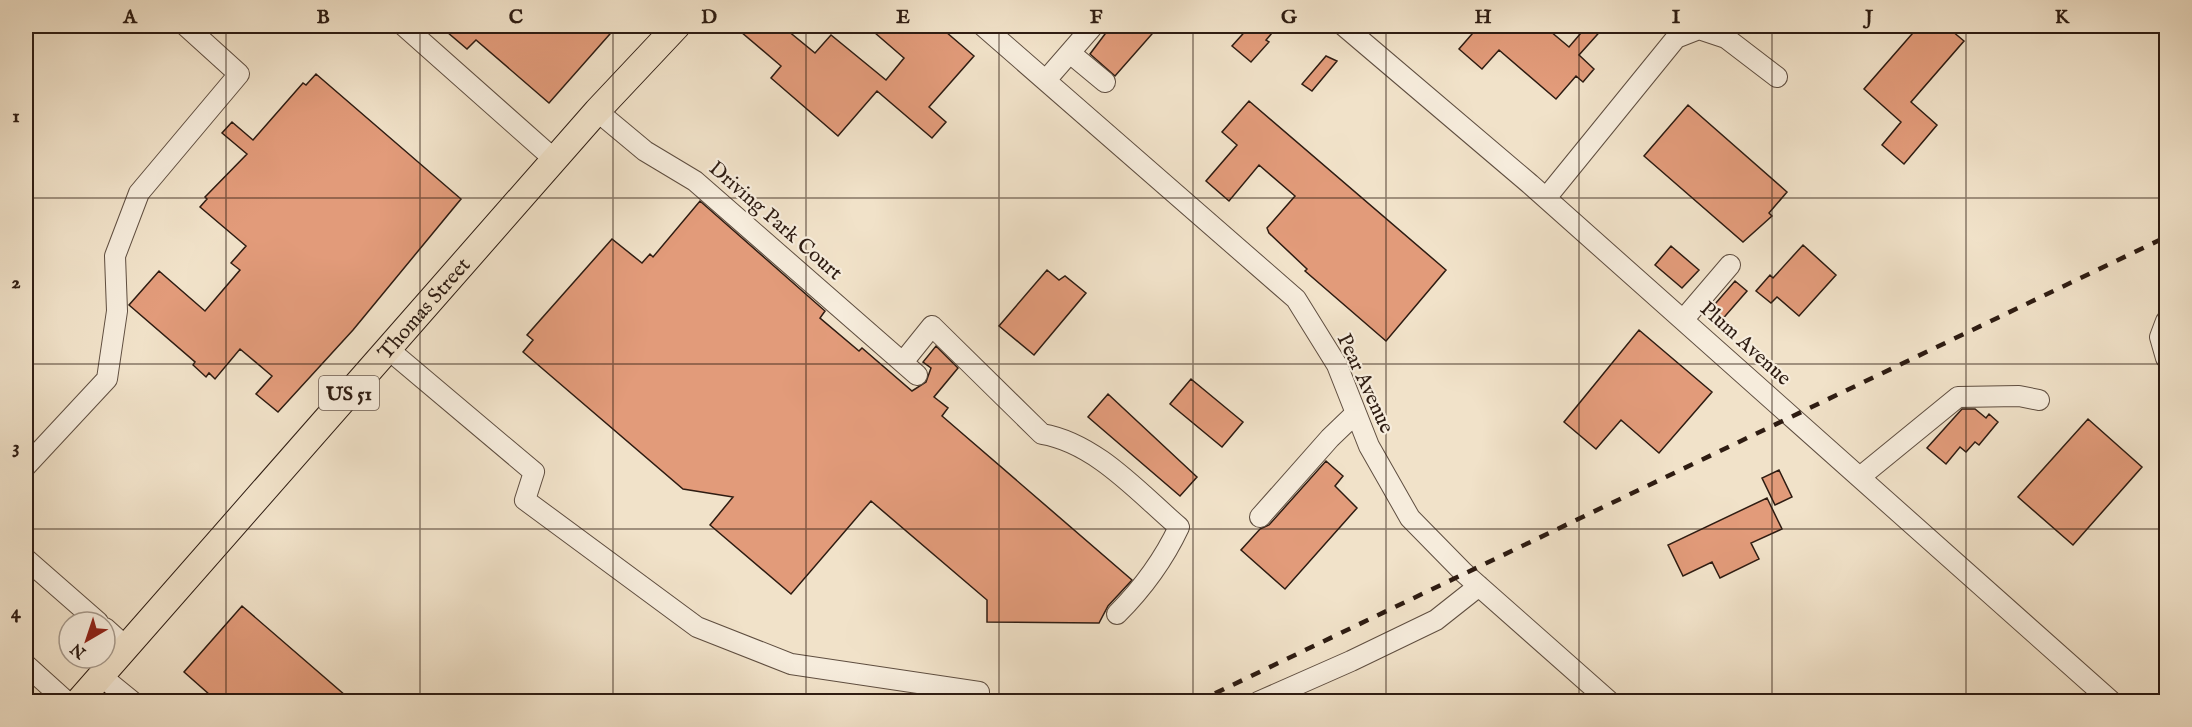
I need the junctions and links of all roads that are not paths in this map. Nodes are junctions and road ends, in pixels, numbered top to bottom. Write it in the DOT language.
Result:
graph roads {
  1 [pos="186,26"];
  2 [pos="404,26"];
  3 [pos="677,26"];
  4 [pos="983,26"];
  5 [pos="1093,26"];
  6 [pos="1344,26"];
  7 [pos="1070,53"];
  8 [pos="1777,77"];
  9 [pos="1046,81"];
  10 [pos="1105,82"];
  11 [pos="597,111"];
  12 [pos="555,160"];
  13 [pos="1545,198"];
  14 [pos="1730,265"];
  15 [pos="1683,320"];
  16 [pos="2166,321"];
  17 [pos="388,349"];
  18 [pos="2166,358"];
  19 [pos="2039,400"];
  20 [pos="1356,413"];
  21 [pos="26,466"];
  22 [pos="1860,477"];
  23 [pos="1260,517"];
  24 [pos="26,559"];
  25 [pos="1479,586"];
  26 [pos="84,610"];
  27 [pos="1116,614"];
  28 [pos="117,639"];
  29 [pos="126,647"];
  30 [pos="26,665"];
  31 [pos="101,676"];
  32 [pos="979,692"];
  33 [pos="67,702"];
  34 [pos="78,702"];
  35 [pos="133,702"];
  36 [pos="1258,702"];
  37 [pos="1611,702"];
  38 [pos="2112,702"];
  1 -- 21 [label="street"];
  2 -- 12 [label="street"];
  3 -- 11 [label="main road, Thomas Street / US 51"];
  4 -- 9 [label="street, Pear Avenue"];
  5 -- 7 [label="street"];
  6 -- 13 [label="street, Plum Avenue"];
  7 -- 9 [label="street"];
  7 -- 10 [label="street"];
  8 -- 13 [label="street"];
  9 -- 20 [label="street, Pear Avenue"];
  11 -- 12 [label="main road, Thomas Street / US 51"];
  11 -- 27 [label="street, Driving Park Court"];
  12 -- 17 [label="main road, Thomas Street / US 51"];
  13 -- 15 [label="street, Plum Avenue"];
  14 -- 15 [label="street"];
  15 -- 22 [label="street, Plum Avenue"];
  16 -- 18 [label="street"];
  17 -- 29 [label="main road, Thomas Street / US 51"];
  17 -- 32 [label="street"];
  19 -- 22 [label="street"];
  20 -- 23 [label="street"];
  20 -- 25 [label="street, Pear Avenue"];
  22 -- 38 [label="street, Plum Avenue"];
  24 -- 26 [label="street"];
  25 -- 36 [label="street"];
  25 -- 37 [label="street, Pear Avenue"];
  28 -- 29 [label="street"];
  29 -- 31 [label="main road, Thomas Street / US 51"];
  30 -- 33 [label="street"];
  31 -- 34 [label="main road, Thomas Street / US 51"];
  31 -- 35 [label="street"];
}
